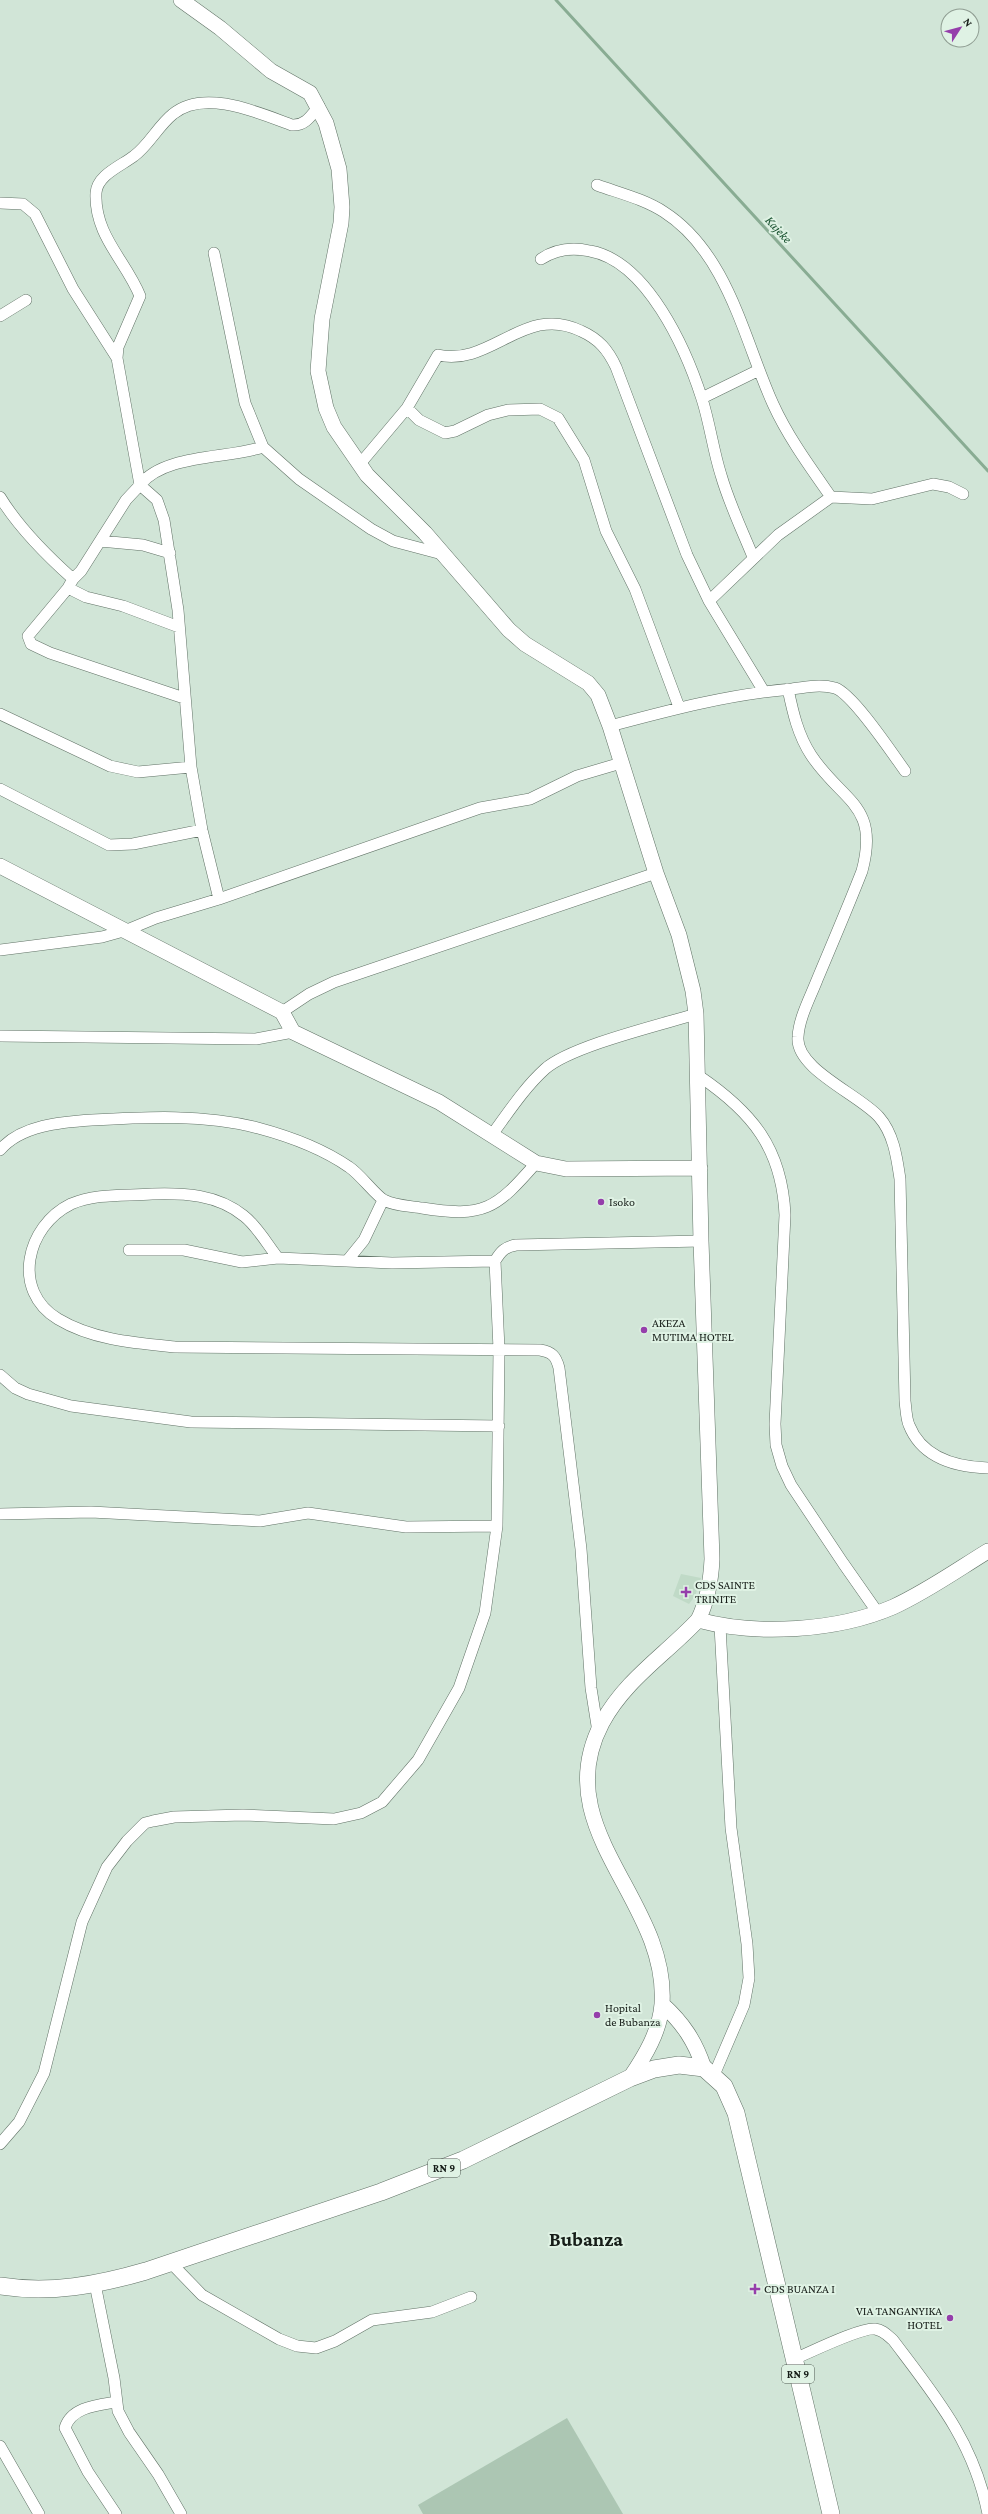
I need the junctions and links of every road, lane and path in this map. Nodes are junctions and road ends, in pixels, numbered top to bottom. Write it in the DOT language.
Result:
graph roads {
  1 [pos="181,0"];
  2 [pos="318,106"];
  3 [pos="597,185"];
  4 [pos="0,204"];
  5 [pos="214,253"];
  6 [pos="541,259"];
  7 [pos="26,300"];
  8 [pos="0,316"];
  9 [pos="117,358"];
  10 [pos="759,370"];
  11 [pos="702,398"];
  12 [pos="407,408"];
  13 [pos="263,448"];
  14 [pos="359,465"];
  15 [pos="140,485"];
  16 [pos="963,494"];
  17 [pos="0,497"];
  18 [pos="830,497"];
  19 [pos="100,541"];
  20 [pos="170,553"];
  21 [pos="442,554"];
  22 [pos="753,557"];
  23 [pos="70,583"];
  24 [pos="709,601"];
  25 [pos="179,627"];
  26 [pos="788,689"];
  27 [pos="763,690"];
  28 [pos="184,698"];
  29 [pos="679,707"];
  30 [pos="0,714"];
  31 [pos="610,726"];
  32 [pos="621,763"];
  33 [pos="191,767"];
  34 [pos="905,771"];
  35 [pos="0,789"];
  36 [pos="202,830"];
  37 [pos="0,866"];
  38 [pos="656,873"];
  39 [pos="219,899"];
  40 [pos="127,930"];
  41 [pos="0,950"];
  42 [pos="282,1012"];
  43 [pos="696,1014"];
  44 [pos="294,1032"];
  45 [pos="0,1036"];
  46 [pos="698,1076"];
  47 [pos="491,1136"];
  48 [pos="0,1150"];
  49 [pos="536,1164"];
  50 [pos="700,1168"];
  51 [pos="383,1200"];
  52 [pos="701,1241"];
  53 [pos="129,1250"];
  54 [pos="278,1258"];
  55 [pos="347,1261"];
  56 [pos="495,1261"];
  57 [pos="499,1349"];
  58 [pos="0,1375"];
  59 [pos="498,1426"];
  60 [pos="988,1468"];
  61 [pos="0,1514"];
  62 [pos="497,1526"];
  63 [pos="988,1551"];
  64 [pos="878,1613"];
  65 [pos="698,1620"];
  66 [pos="720,1626"];
  67 [pos="598,1732"];
  68 [pos="662,2004"];
  69 [pos="709,2072"];
  70 [pos="630,2078"];
  71 [pos="0,2144"];
  72 [pos="171,2263"];
  73 [pos="95,2284"];
  74 [pos="0,2286"];
  75 [pos="471,2297"];
  76 [pos="794,2359"];
  77 [pos="116,2402"];
  78 [pos="0,2446"];
  79 [pos="39,2514"];
  80 [pos="116,2514"];
  81 [pos="181,2514"];
  82 [pos="831,2514"];
  83 [pos="988,2514"];
  1 -- 2 [label="main road"];
  2 -- 9 [label="street"];
  2 -- 14 [label="main road"];
  3 -- 10 [label="street"];
  4 -- 9 [label="street"];
  5 -- 13 [label="street"];
  6 -- 11 [label="street"];
  7 -- 8 [label="street"];
  9 -- 15 [label="street"];
  10 -- 11 [label="street"];
  10 -- 18 [label="street"];
  11 -- 22 [label="street"];
  12 -- 14 [label="street"];
  12 -- 24 [label="street"];
  12 -- 29 [label="street"];
  13 -- 15 [label="street"];
  13 -- 21 [label="street"];
  14 -- 21 [label="main road"];
  15 -- 19 [label="street"];
  15 -- 20 [label="street"];
  16 -- 18 [label="street"];
  17 -- 23 [label="street"];
  18 -- 22 [label="street"];
  19 -- 20 [label="street"];
  19 -- 23 [label="street"];
  20 -- 25 [label="street"];
  21 -- 31 [label="main road"];
  22 -- 24 [label="street"];
  23 -- 25 [label="street"];
  23 -- 28 [label="street"];
  24 -- 27 [label="street"];
  25 -- 28 [label="street"];
  26 -- 27 [label="street"];
  26 -- 34 [label="street"];
  26 -- 60 [label="street"];
  27 -- 29 [label="street"];
  28 -- 33 [label="street"];
  29 -- 31 [label="street"];
  30 -- 33 [label="street"];
  31 -- 32 [label="main road"];
  32 -- 38 [label="main road"];
  32 -- 39 [label="street"];
  33 -- 36 [label="street"];
  35 -- 36 [label="street"];
  36 -- 39 [label="street"];
  37 -- 40 [label="main road"];
  38 -- 42 [label="street"];
  38 -- 43 [label="main road"];
  39 -- 40 [label="street"];
  40 -- 41 [label="street"];
  40 -- 42 [label="main road"];
  42 -- 44 [label="main road"];
  43 -- 46 [label="main road"];
  43 -- 47 [label="street"];
  44 -- 45 [label="street"];
  44 -- 47 [label="main road"];
  46 -- 50 [label="main road"];
  46 -- 64 [label="street"];
  47 -- 49 [label="main road"];
  48 -- 51 [label="street"];
  49 -- 50 [label="main road"];
  49 -- 51 [label="street"];
  50 -- 52 [label="main road"];
  51 -- 55 [label="street"];
  52 -- 56 [label="street"];
  52 -- 65 [label="main road"];
  53 -- 54 [label="street"];
  54 -- 55 [label="street"];
  54 -- 57 [label="street"];
  55 -- 56 [label="street"];
  56 -- 57 [label="street"];
  57 -- 59 [label="street"];
  57 -- 67 [label="street"];
  58 -- 59 [label="street"];
  59 -- 62 [label="street"];
  61 -- 62 [label="street"];
  62 -- 71 [label="street"];
  63 -- 64 [label="main road"];
  64 -- 66 [label="main road"];
  65 -- 66 [label="main road"];
  65 -- 67 [label="main road"];
  66 -- 69 [label="street"];
  67 -- 68 [label="main road"];
  68 -- 69 [label="main road"];
  68 -- 70 [label="main road"];
  69 -- 70 [label="main road, RN 9"];
  69 -- 76 [label="main road, RN 9 / RN 9"];
  70 -- 72 [label="main road, RN 9"];
  72 -- 73 [label="main road, RN 9"];
  72 -- 75 [label="street"];
  73 -- 74 [label="main road, RN 9"];
  73 -- 77 [label="street"];
  76 -- 82 [label="main road, RN 9 / RN 9"];
  76 -- 83 [label="street"];
  77 -- 80 [label="street"];
  77 -- 81 [label="street"];
  78 -- 79 [label="street"];
}
